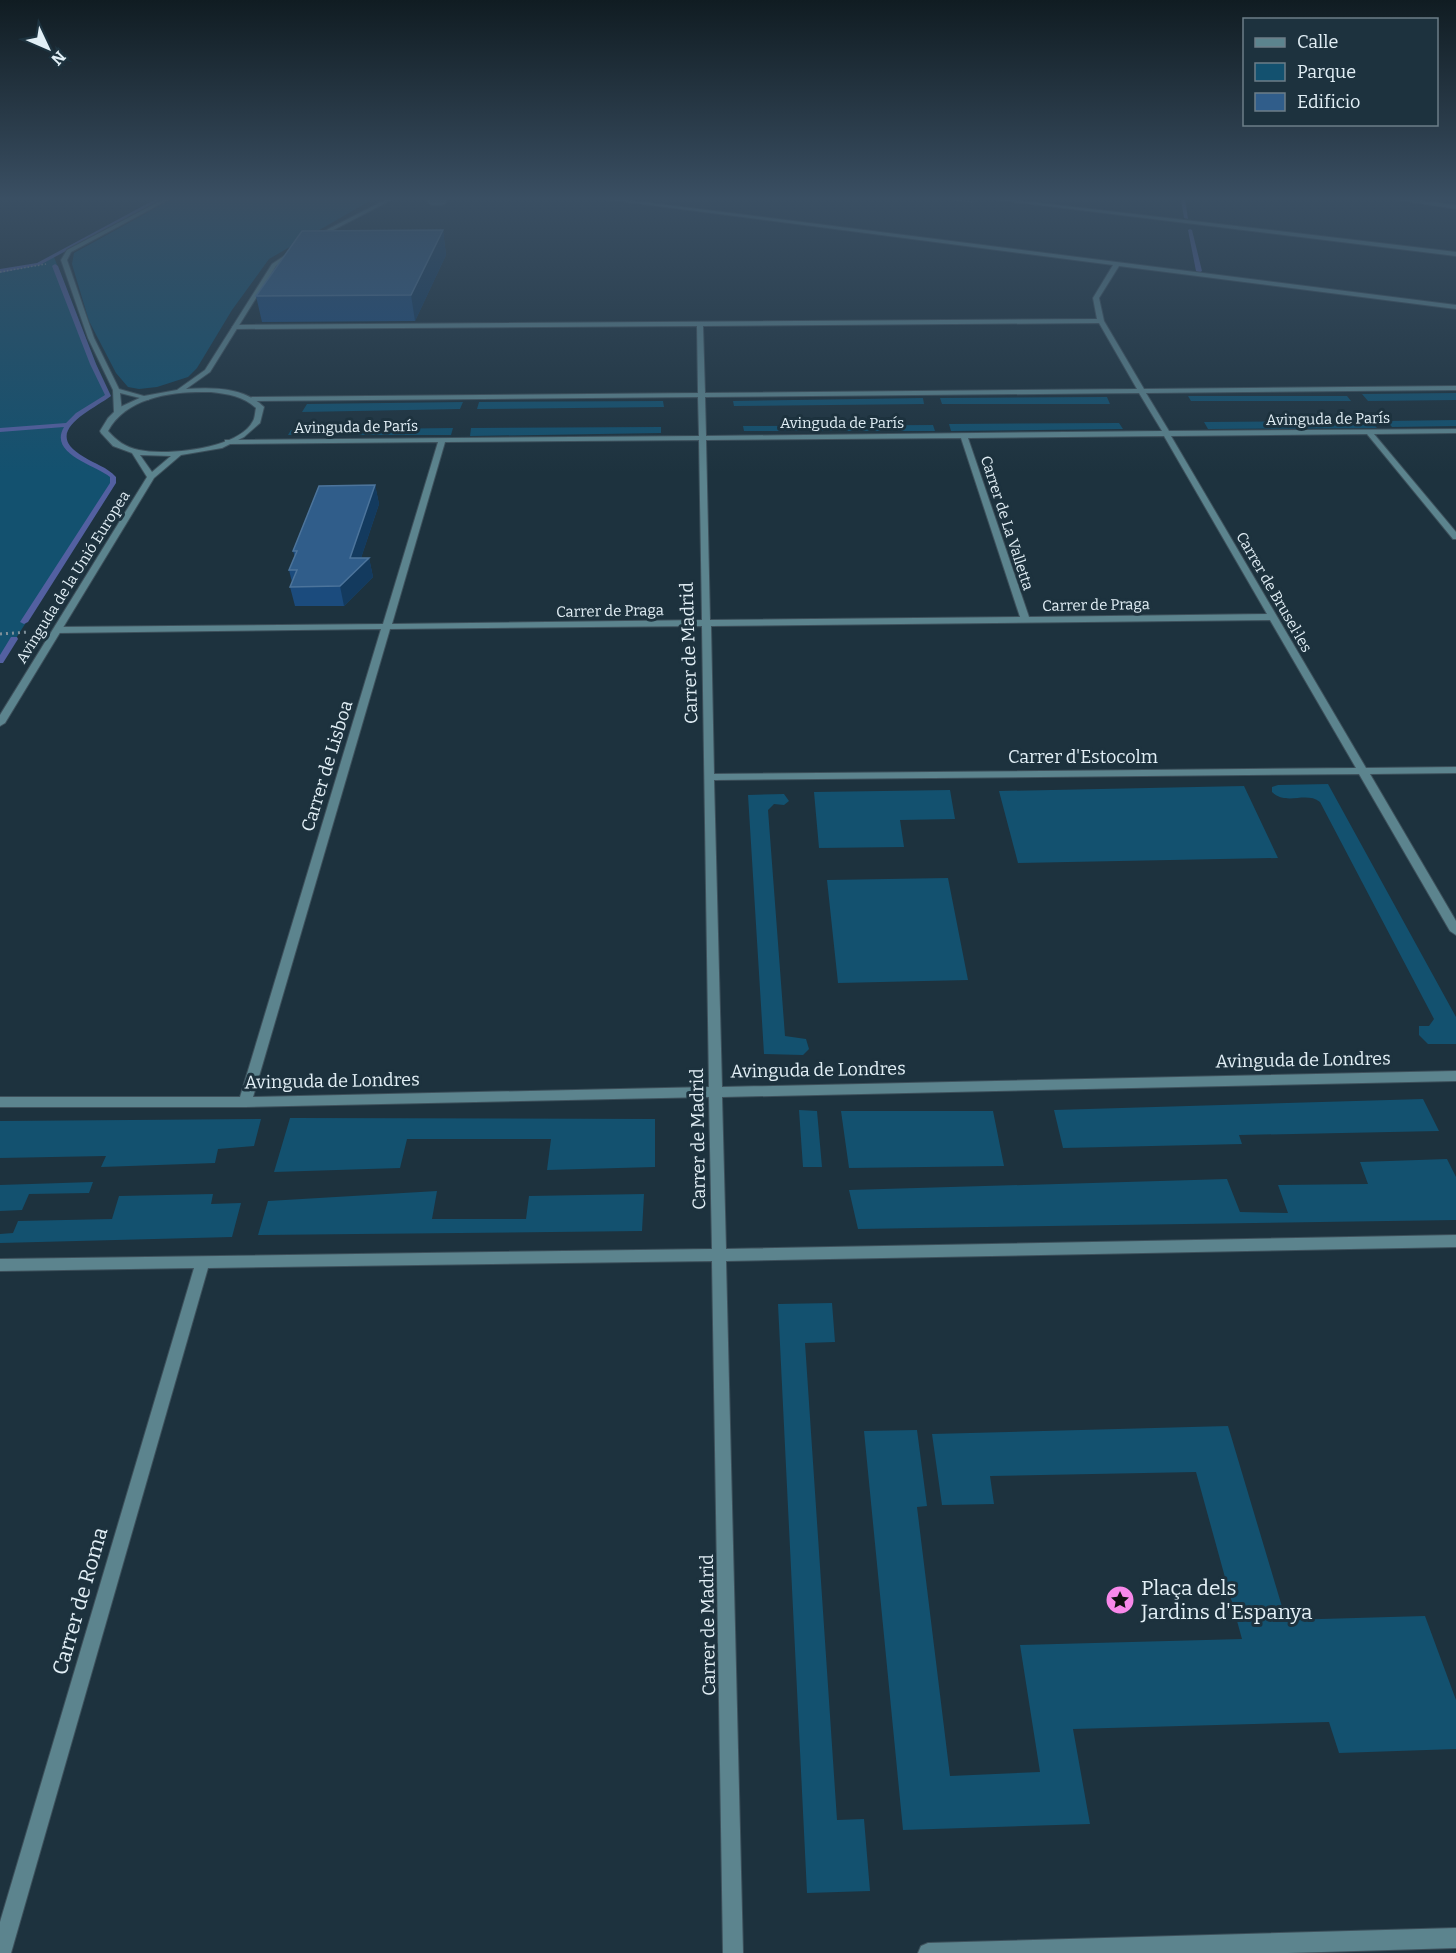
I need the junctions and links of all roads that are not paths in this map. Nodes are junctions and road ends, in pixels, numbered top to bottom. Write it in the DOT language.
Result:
graph roads {
  1 [pos="74,290"];
  2 [pos="259,290"];
  3 [pos="1101,290"];
  4 [pos="1318,290"];
  5 [pos="1456,308"];
  6 [pos="1101,321"];
  7 [pos="700,324"];
  8 [pos="236,327"];
  9 [pos="208,370"];
  10 [pos="1456,388"];
  11 [pos="116,390"];
  12 [pos="216,390"];
  13 [pos="1141,391"];
  14 [pos="176,392"];
  15 [pos="701,394"];
  16 [pos="148,398"];
  17 [pos="252,399"];
  18 [pos="118,412"];
  19 [pos="1456,431"];
  20 [pos="1369,432"];
  21 [pos="1166,434"];
  22 [pos="964,435"];
  23 [pos="702,438"];
  24 [pos="442,440"];
  25 [pos="228,442"];
  26 [pos="135,452"];
  27 [pos="179,453"];
  28 [pos="151,477"];
  29 [pos="1456,537"];
  30 [pos="1272,617"];
  31 [pos="1025,620"];
  32 [pos="706,623"];
  33 [pos="386,627"];
  34 [pos="57,630"];
  35 [pos="0,723"];
  36 [pos="1456,770"];
  37 [pos="1362,772"];
  38 [pos="710,777"];
  39 [pos="1456,931"];
  40 [pos="1456,1076"];
  41 [pos="716,1092"];
  42 [pos="0,1102"];
  43 [pos="245,1102"];
  44 [pos="1456,1241"];
  45 [pos="718,1255"];
  46 [pos="203,1261"];
  47 [pos="0,1264"];
  48 [pos="1456,1938"];
  49 [pos="1,1953"];
  50 [pos="734,1953"];
  51 [pos="928,1953"];
  1 -- 11 [label="street"];
  2 -- 8 [label="street"];
  3 -- 6 [label="street, Carrer de Brusel·les"];
  4 -- 5 [label="street"];
  6 -- 7 [label="street"];
  6 -- 13 [label="street, Carrer de Brusel·les"];
  7 -- 8 [label="street"];
  7 -- 15 [label="street, Carrer de Madrid"];
  8 -- 9 [label="street"];
  9 -- 12 [label="street"];
  9 -- 14 [label="street"];
  10 -- 13 [label="street, Avinguda de París"];
  11 -- 16 [label="street"];
  11 -- 18 [label="street"];
  12 -- 14 [label="street, Avinguda de París"];
  12 -- 17 [label="street, Avinguda de París"];
  13 -- 15 [label="street, Avinguda de París"];
  13 -- 21 [label="street, Carrer de Brusel·les"];
  14 -- 16 [label="street"];
  15 -- 17 [label="street, Avinguda de París"];
  15 -- 23 [label="street, Carrer de Madrid"];
  16 -- 18 [label="street"];
  17 -- 25 [label="street"];
  18 -- 26 [label="street"];
  19 -- 20 [label="street, Avinguda de París"];
  20 -- 21 [label="street, Avinguda de París"];
  20 -- 29 [label="street"];
  21 -- 22 [label="street, Avinguda de París"];
  21 -- 30 [label="street, Carrer de Brusel·les"];
  22 -- 23 [label="street, Avinguda de París"];
  22 -- 31 [label="street, Carrer de La Valletta"];
  23 -- 24 [label="street, Avinguda de París"];
  23 -- 32 [label="street, Carrer de Madrid"];
  24 -- 25 [label="street, Avinguda de París"];
  24 -- 33 [label="street, Carrer de Lisboa"];
  25 -- 27 [label="street"];
  26 -- 27 [label="street"];
  26 -- 28 [label="street, Avinguda de la Unió Europea"];
  27 -- 28 [label="street, Avinguda de la Unió Europea"];
  28 -- 34 [label="street, Avinguda de la Unió Europea"];
  30 -- 31 [label="street, Carrer de Praga"];
  30 -- 37 [label="street, Carrer de Brusel·les"];
  31 -- 32 [label="street, Carrer de Praga"];
  32 -- 33 [label="street, Carrer de Praga"];
  32 -- 38 [label="street, Carrer de Madrid"];
  33 -- 34 [label="street, Carrer de Praga"];
  33 -- 43 [label="street, Carrer de Lisboa"];
  34 -- 35 [label="street, Avinguda de la Unió Europea"];
  36 -- 37 [label="street, Carrer d'Estocolm"];
  37 -- 38 [label="street, Carrer d'Estocolm"];
  37 -- 39 [label="street, Carrer de Brusel·les"];
  38 -- 41 [label="street, Carrer de Madrid"];
  40 -- 41 [label="street, Avinguda de Londres"];
  41 -- 43 [label="street, Avinguda de Londres"];
  41 -- 45 [label="street, Carrer de Madrid"];
  42 -- 43 [label="street, Avinguda de Londres"];
  44 -- 45 [label="street"];
  45 -- 46 [label="street"];
  45 -- 50 [label="street, Carrer de Madrid"];
  46 -- 47 [label="street"];
  46 -- 49 [label="street, Carrer de Roma"];
  48 -- 51 [label="street"];
}
